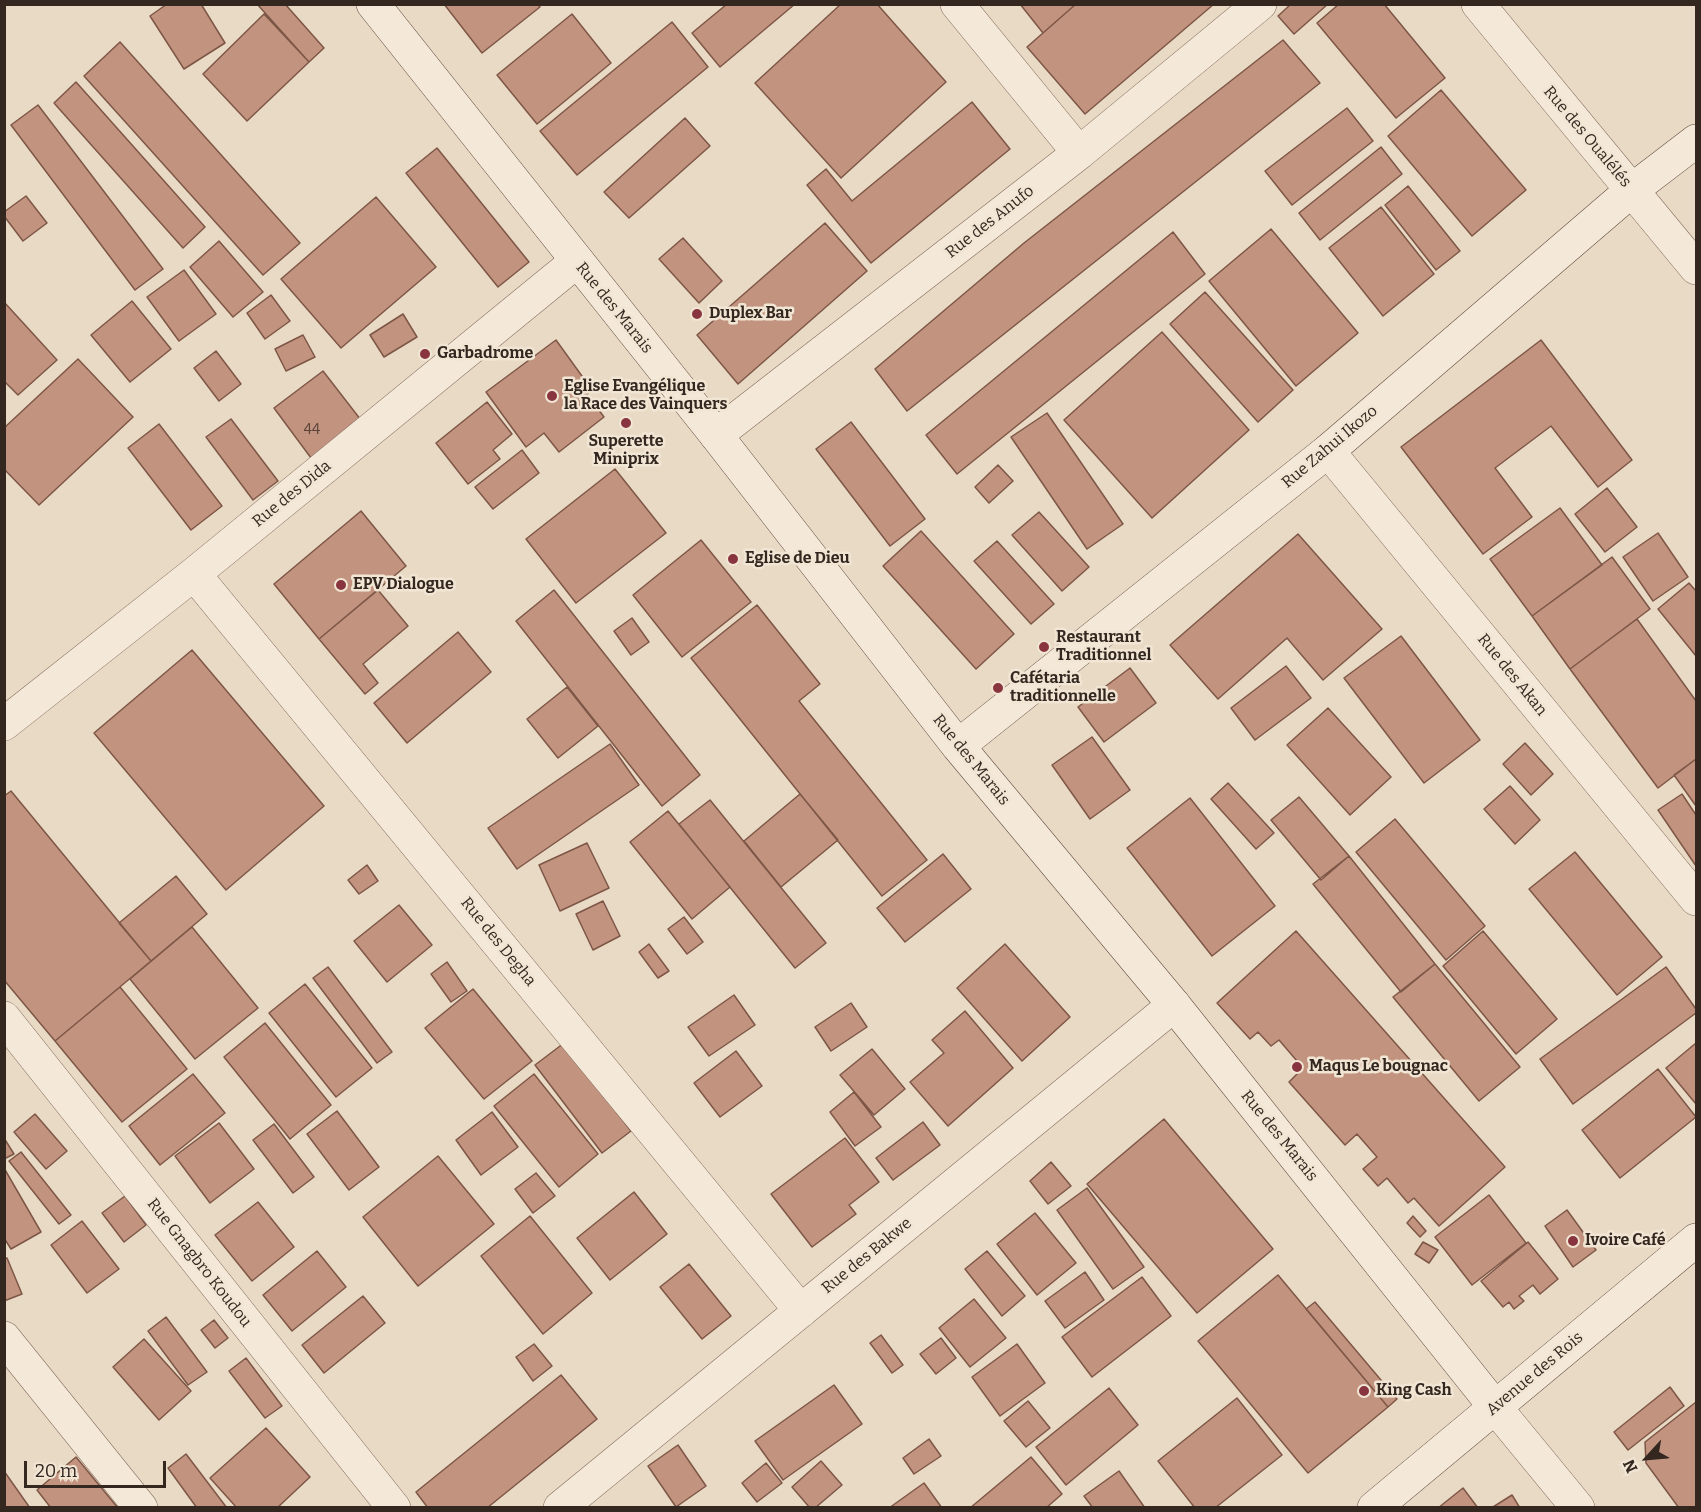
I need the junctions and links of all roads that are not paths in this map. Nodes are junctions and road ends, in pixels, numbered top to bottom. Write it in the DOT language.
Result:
graph roads {
  1 [pos="373,4"];
  2 [pos="957,4"];
  3 [pos="1260,4"];
  4 [pos="1479,4"];
  5 [pos="1696,141"];
  6 [pos="1079,153"];
  7 [pos="1632,190"];
  8 [pos="577,261"];
  9 [pos="1696,268"];
  10 [pos="716,435"];
  11 [pos="1328,451"];
  12 [pos="194,574"];
  13 [pos="4,724"];
  14 [pos="958,746"];
  15 [pos="1696,899"];
  16 [pos="1174,1005"];
  17 [pos="4,1018"];
  18 [pos="1696,1240"];
  19 [pos="801,1311"];
  20 [pos="4,1338"];
  21 [pos="1495,1407"];
  22 [pos="141,1508"];
  23 [pos="394,1508"];
  24 [pos="560,1508"];
  25 [pos="1374,1508"];
  26 [pos="1578,1508"];
  1 -- 8 [label="street, Rue des Marais"];
  2 -- 6 [label="street"];
  3 -- 6 [label="street, Rue des Anufo"];
  4 -- 7 [label="street, Rue des Oualélés"];
  5 -- 7 [label="street, Rue Zahui Ikozo"];
  6 -- 10 [label="street, Rue des Anufo"];
  7 -- 9 [label="street, Rue des Oualélés"];
  7 -- 11 [label="street, Rue Zahui Ikozo"];
  8 -- 10 [label="street, Rue des Marais"];
  8 -- 12 [label="street, Rue des Dida"];
  10 -- 14 [label="street, Rue des Marais"];
  11 -- 14 [label="street, Rue Zahui Ikozo"];
  11 -- 15 [label="street, Rue des Akan"];
  12 -- 13 [label="street, Rue des Dida"];
  12 -- 19 [label="street, Rue des Degha"];
  14 -- 16 [label="street, Rue des Marais"];
  16 -- 19 [label="street, Rue des Bakwe"];
  16 -- 21 [label="street, Rue des Marais"];
  17 -- 23 [label="street, Rue Gnagbro Koudou"];
  18 -- 21 [label="street, Avenue des Rois"];
  19 -- 24 [label="street, Rue des Bakwe"];
  20 -- 22 [label="street"];
  21 -- 25 [label="street, Avenue des Rois"];
  21 -- 26 [label="street, Rue des Marais"];
}
